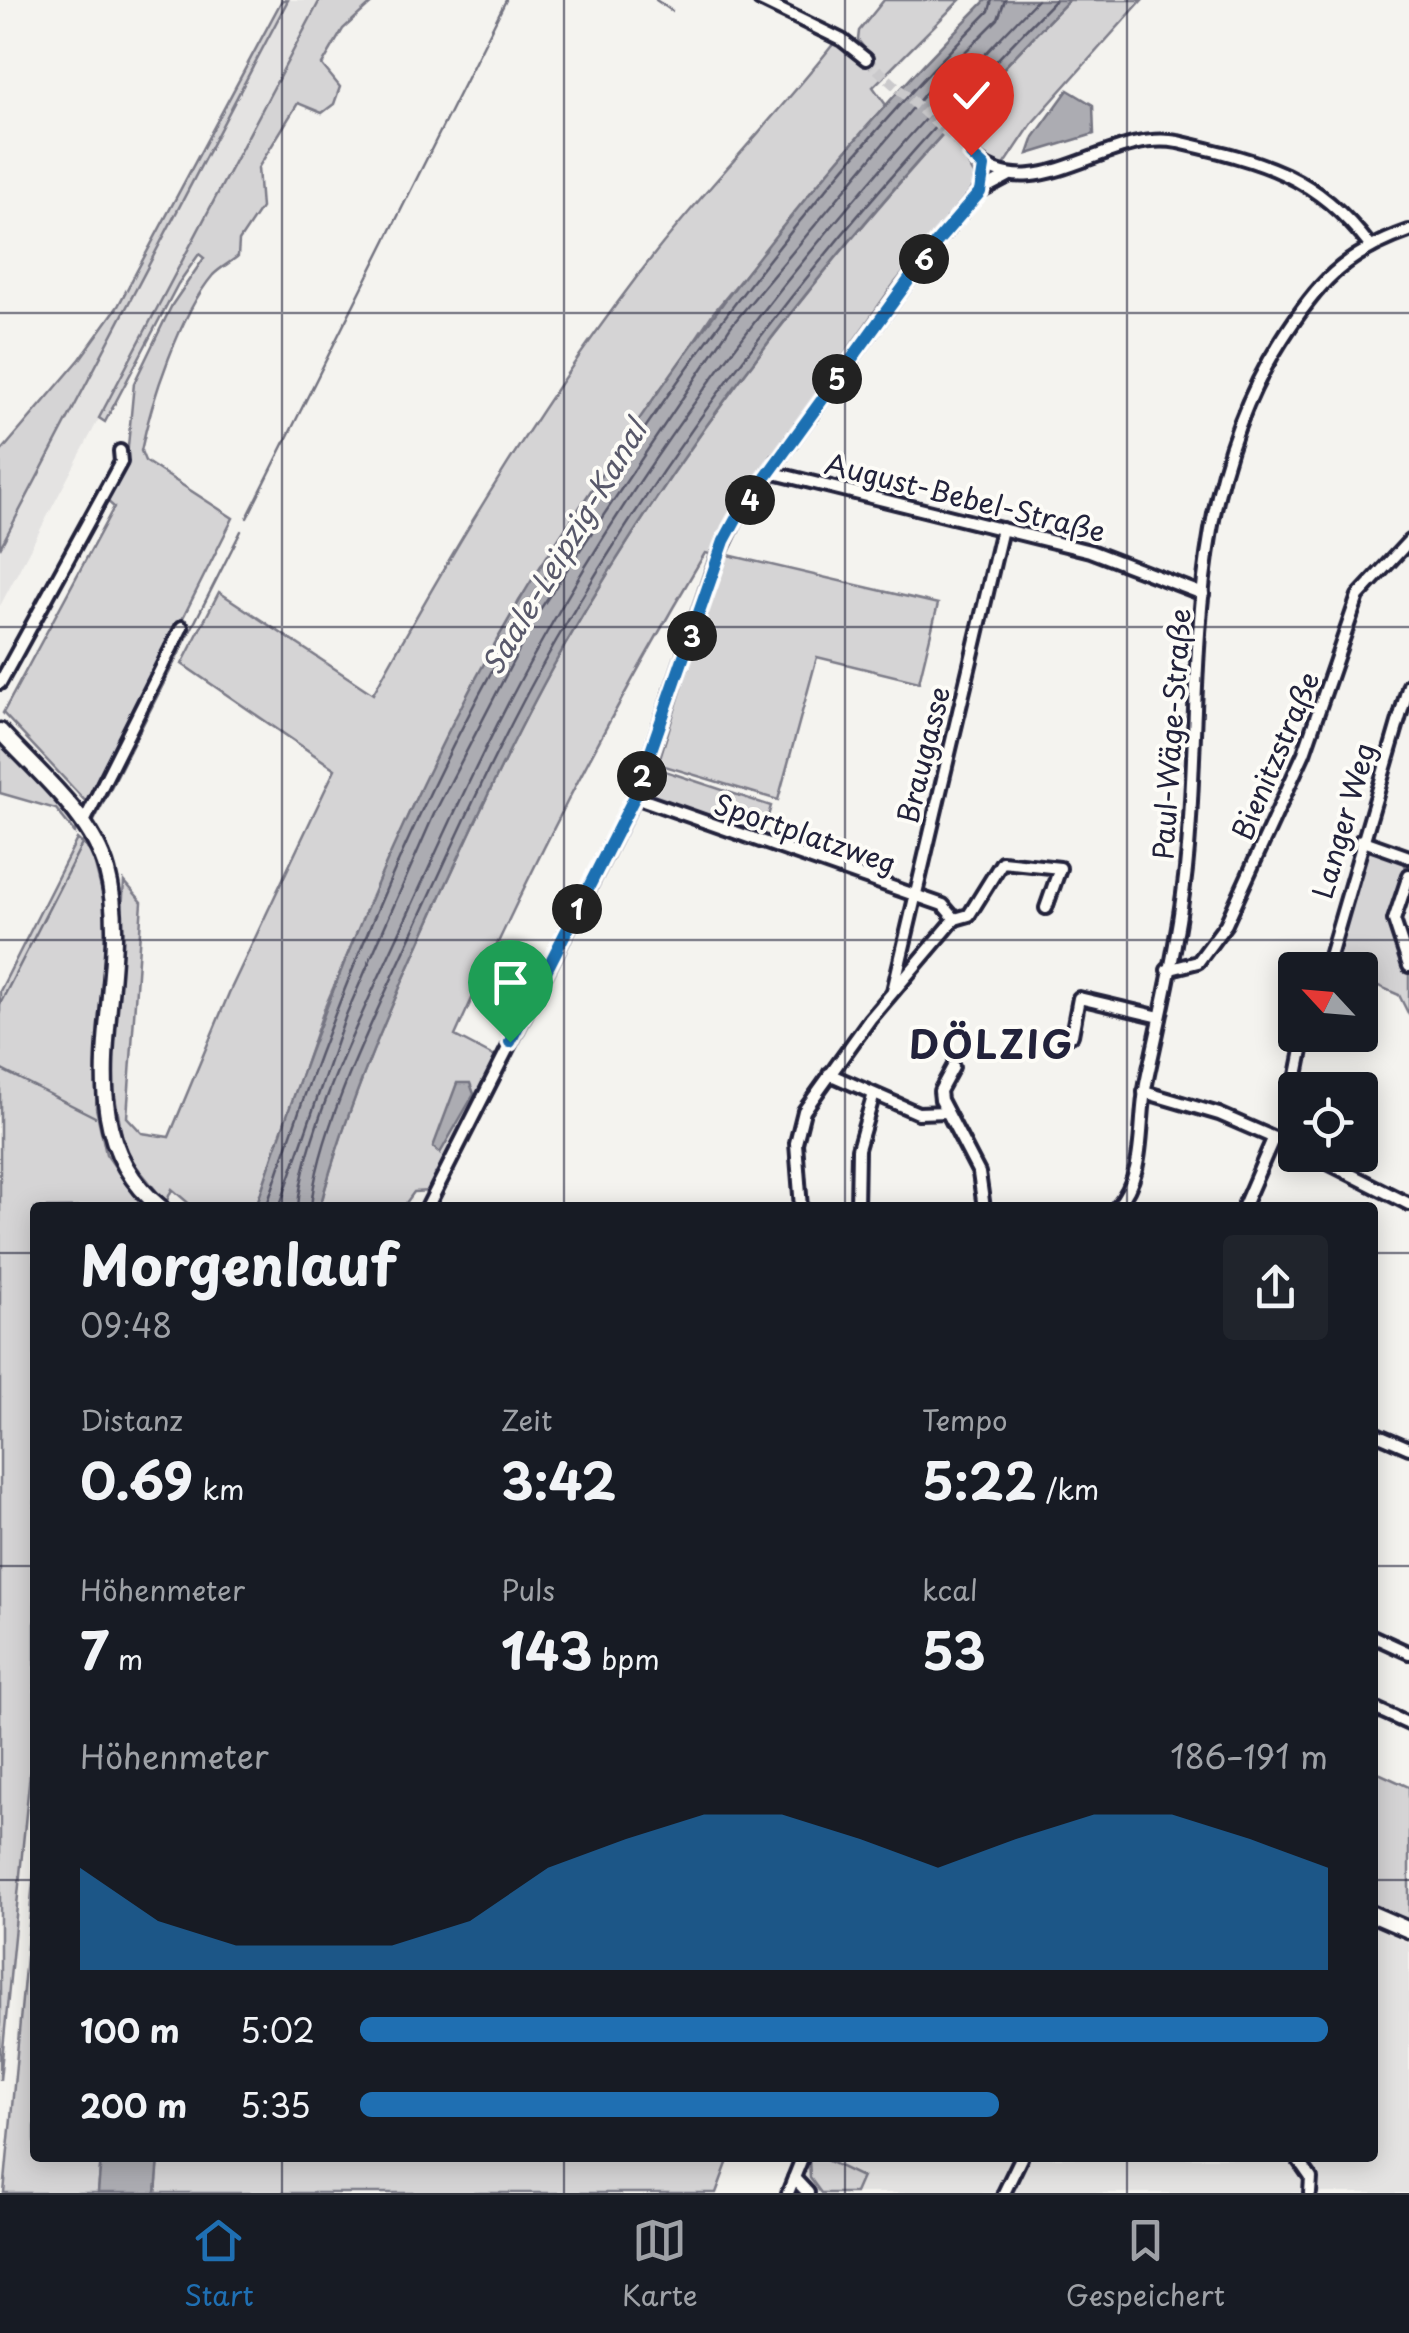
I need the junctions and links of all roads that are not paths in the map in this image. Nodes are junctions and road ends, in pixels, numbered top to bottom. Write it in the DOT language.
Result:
graph roads {
  1 [pos="760,0"];
  2 [pos="866,59"];
  3 [pos="971,155"];
  4 [pos="984,167"];
  5 [pos="1008,176"];
  6 [pos="980,192"];
  7 [pos="1409,231"];
  8 [pos="1371,247"];
  9 [pos="120,452"];
  10 [pos="770,472"];
  11 [pos="1002,529"];
  12 [pos="1409,541"];
  13 [pos="1203,594"];
  14 [pos="182,627"];
  15 [pos="0,683"];
  16 [pos="1409,685"];
  17 [pos="0,732"];
  18 [pos="635,796"];
  19 [pos="83,824"];
  20 [pos="1362,840"];
  21 [pos="1409,858"];
  22 [pos="1409,875"];
  23 [pos="914,895"];
  24 [pos="1046,908"];
  25 [pos="955,919"];
  26 [pos="1331,952"];
  27 [pos="1409,965"];
  28 [pos="1167,970"];
  29 [pos="893,991"];
  30 [pos="1160,1017"];
  31 [pos="1072,1034"];
  32 [pos="952,1067"];
  33 [pos="828,1074"];
  34 [pos="1144,1092"];
  35 [pos="873,1096"];
  36 [pos="947,1112"];
  37 [pos="1278,1139"];
  38 [pos="1278,1152"];
  39 [pos="1346,1172"];
  40 [pos="155,1202"];
  41 [pos="430,1202"];
  42 [pos="801,1202"];
  43 [pos="857,1202"];
  44 [pos="983,1202"];
  45 [pos="1120,1202"];
  46 [pos="1247,1202"];
  47 [pos="1409,1204"];
  48 [pos="1378,1435"];
  49 [pos="1409,1448"];
  50 [pos="1378,1639"];
  51 [pos="1409,1653"];
  52 [pos="1378,1711"];
  53 [pos="1409,1724"];
  54 [pos="1378,1917"];
  55 [pos="1409,1930"];
  56 [pos="800,2162"];
  57 [pos="1019,2162"];
  58 [pos="1299,2162"];
  59 [pos="794,2178"];
  60 [pos="788,2193"];
  61 [pos="808,2193"];
  62 [pos="1004,2193"];
  63 [pos="1310,2193"];
  1 -- 2 [label="street"];
  3 -- 4 [label="street"];
  4 -- 5 [label="street"];
  4 -- 6 [label="street"];
  5 -- 6 [label="street"];
  5 -- 8 [label="street"];
  6 -- 10 [label="street"];
  7 -- 8 [label="street, Paul-Wäge-Straße"];
  8 -- 13 [label="street, Paul-Wäge-Straße"];
  9 -- 15 [label="street"];
  10 -- 11 [label="street, August-Bebel-Straße"];
  10 -- 18 [label="street"];
  11 -- 13 [label="street, August-Bebel-Straße"];
  11 -- 23 [label="street, Braugasse"];
  12 -- 28 [label="street, Bienitzstraße"];
  13 -- 28 [label="street, Paul-Wäge-Straße"];
  14 -- 19 [label="street"];
  16 -- 20 [label="street, Langer Weg"];
  17 -- 19 [label="street"];
  18 -- 23 [label="street, Sportplatzweg"];
  18 -- 41 [label="street"];
  19 -- 40 [label="street"];
  20 -- 21 [label="street"];
  20 -- 26 [label="street, Langer Weg"];
  22 -- 27 [label="street"];
  23 -- 25 [label="street, Sportplatzweg"];
  23 -- 29 [label="street, Braugasse"];
  24 -- 25 [label="street"];
  25 -- 29 [label="street, Braugasse"];
  28 -- 30 [label="street, Paul-Wäge-Straße"];
  29 -- 33 [label="street, Braugasse"];
  30 -- 31 [label="street"];
  30 -- 34 [label="street, Paul-Wäge-Straße"];
  32 -- 36 [label="street"];
  33 -- 35 [label="street"];
  33 -- 42 [label="street, Braugasse"];
  34 -- 37 [label="street"];
  34 -- 45 [label="street, Paul-Wäge-Straße"];
  35 -- 36 [label="street"];
  35 -- 43 [label="street"];
  36 -- 44 [label="street"];
  38 -- 46 [label="street"];
  39 -- 47 [label="street"];
  48 -- 49 [label="street"];
  50 -- 51 [label="street"];
  52 -- 53 [label="street"];
  54 -- 55 [label="street"];
  56 -- 59 [label="street"];
  57 -- 62 [label="street"];
  58 -- 63 [label="street"];
  59 -- 60 [label="street"];
  59 -- 61 [label="street"];
}
